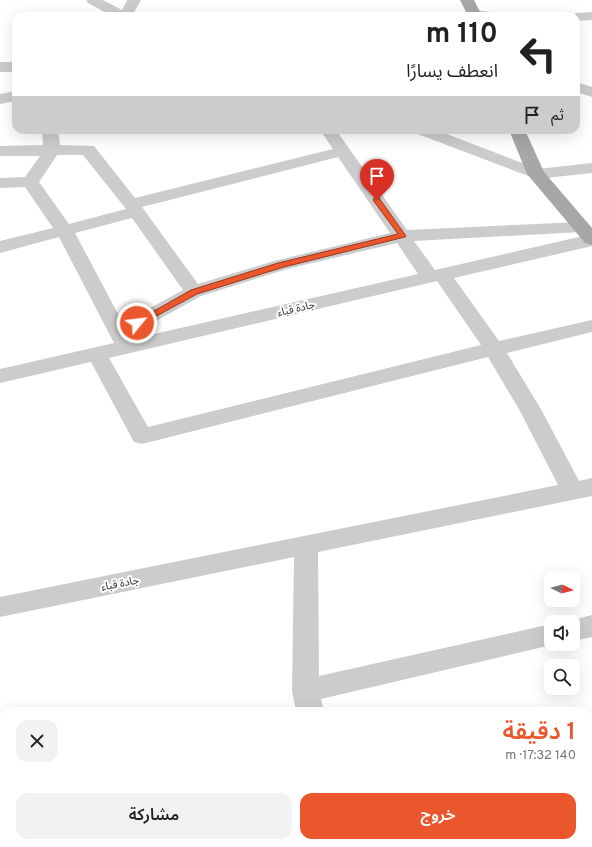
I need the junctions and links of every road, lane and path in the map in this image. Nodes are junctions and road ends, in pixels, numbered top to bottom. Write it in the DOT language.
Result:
graph roads {
  1 [pos="93,0"];
  2 [pos="134,0"];
  3 [pos="467,0"];
  4 [pos="116,12"];
  5 [pos="126,12"];
  6 [pos="473,12"];
  7 [pos="592,16"];
  8 [pos="580,17"];
  9 [pos="0,67"];
  10 [pos="12,67"];
  11 [pos="580,88"];
  12 [pos="592,92"];
  13 [pos="12,97"];
  14 [pos="0,99"];
  15 [pos="50,134"];
  16 [pos="331,134"];
  17 [pos="431,134"];
  18 [pos="518,134"];
  19 [pos="52,150"];
  20 [pos="0,151"];
  21 [pos="343,151"];
  22 [pos="592,168"];
  23 [pos="536,174"];
  24 [pos="30,182"];
  25 [pos="0,183"];
  26 [pos="134,208"];
  27 [pos="64,230"];
  28 [pos="588,235"];
  29 [pos="402,236"];
  30 [pos="0,247"];
  31 [pos="436,276"];
  32 [pos="194,292"];
  33 [pos="592,326"];
  34 [pos="126,347"];
  35 [pos="494,348"];
  36 [pos="97,354"];
  37 [pos="0,376"];
  38 [pos="582,489"];
  39 [pos="306,545"];
  40 [pos="0,607"];
  41 [pos="592,626"];
  42 [pos="580,629"];
  43 [pos="544,637"];
  44 [pos="308,701"];
  1 -- 4 [label="street"];
  2 -- 5 [label="street"];
  3 -- 6 [label="main road"];
  7 -- 8 [label="street"];
  9 -- 10 [label="street"];
  11 -- 12 [label="street"];
  13 -- 14 [label="street"];
  15 -- 19 [label="street"];
  16 -- 21 [label="street"];
  17 -- 23 [label="street"];
  18 -- 23 [label="main road"];
  19 -- 20 [label="street"];
  19 -- 24 [label="street"];
  19 -- 26 [label="street"];
  21 -- 26 [label="street"];
  21 -- 29 [label="street"];
  22 -- 23 [label="street"];
  23 -- 28 [label="main road"];
  24 -- 25 [label="street"];
  24 -- 27 [label="street"];
  26 -- 27 [label="street"];
  26 -- 32 [label="street"];
  27 -- 30 [label="street"];
  27 -- 34 [label="street"];
  28 -- 29 [label="street"];
  28 -- 31 [label="street, جادة قباء"];
  29 -- 31 [label="street"];
  29 -- 32 [label="street"];
  31 -- 34 [label="street, جادة قباء"];
  31 -- 35 [label="street"];
  32 -- 34 [label="street"];
  33 -- 35 [label="street"];
  34 -- 36 [label="street, جادة قباء"];
  35 -- 36 [label="street"];
  35 -- 38 [label="street"];
  36 -- 37 [label="street, جادة قباء"];
  38 -- 39 [label="street, جادة قباء"];
  39 -- 40 [label="street, جادة قباء"];
  39 -- 44 [label="street"];
  41 -- 42 [label="street"];
  43 -- 44 [label="street"];
}
